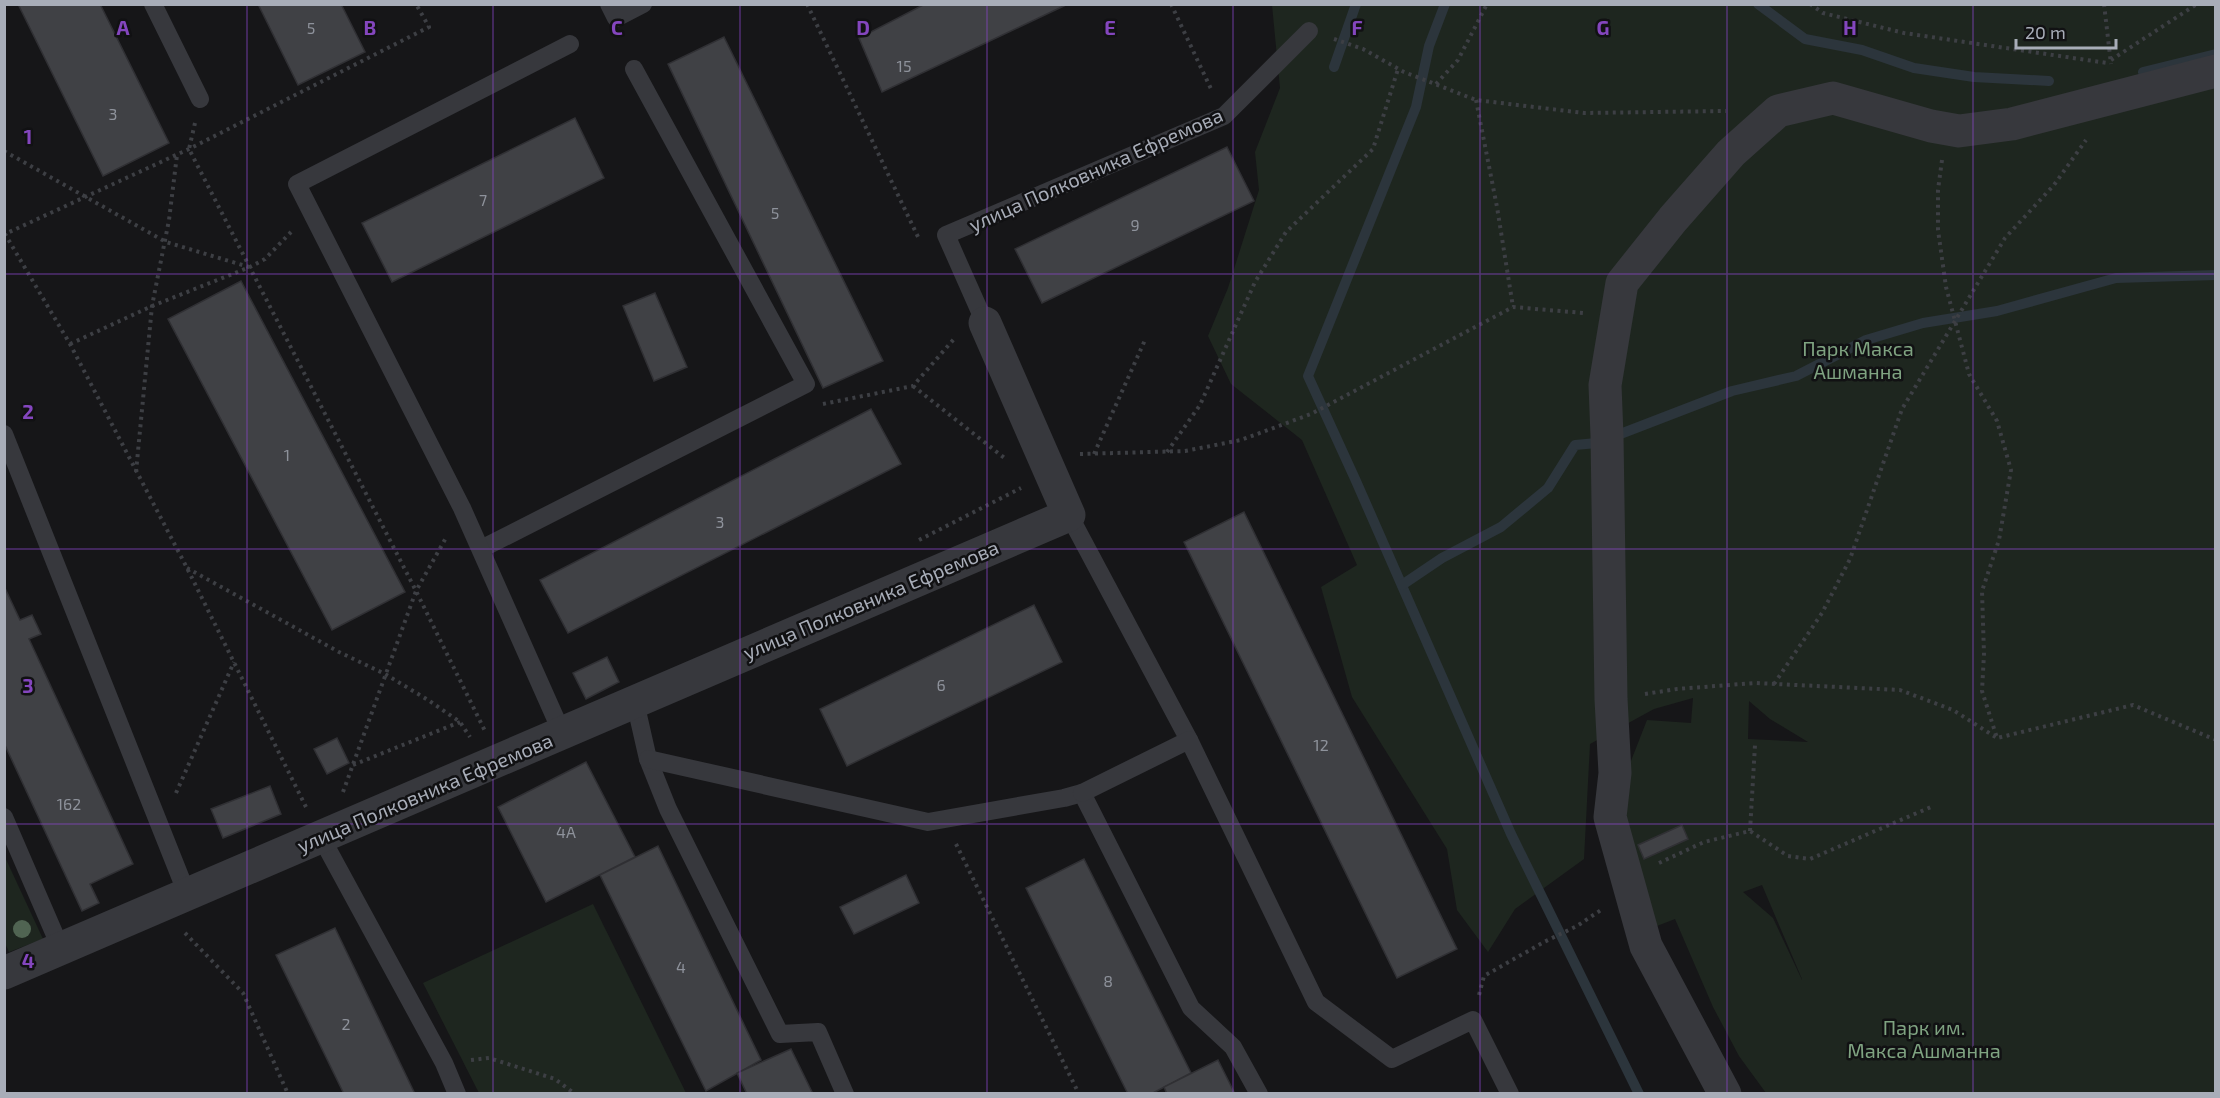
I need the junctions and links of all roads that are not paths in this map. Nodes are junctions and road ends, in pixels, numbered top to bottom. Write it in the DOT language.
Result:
graph roads {
  1 [pos="153,4"];
  2 [pos="609,4"];
  3 [pos="643,4"];
  4 [pos="1309,31"];
  5 [pos="570,44"];
  6 [pos="634,69"];
  7 [pos="2216,71"];
  8 [pos="200,99"];
  9 [pos="985,323"];
  10 [pos="4,434"];
  11 [pos="1069,514"];
  12 [pos="481,549"];
  13 [pos="635,702"];
  14 [pos="562,734"];
  15 [pos="1189,740"];
  16 [pos="648,759"];
  17 [pos="1082,793"];
  18 [pos="4,818"];
  19 [pos="335,831"];
  20 [pos="173,900"];
  21 [pos="61,949"];
  22 [pos="4,973"];
  23 [pos="457,1094"];
  24 [pos="845,1094"];
  25 [pos="1259,1094"];
  26 [pos="1510,1094"];
  27 [pos="1725,1094"];
  1 -- 8 [label="lane"];
  2 -- 3 [label="lane"];
  4 -- 9 [label="lane, улица Полковника Ефремова"];
  5 -- 12 [label="lane"];
  6 -- 12 [label="lane"];
  7 -- 27 [label="street"];
  9 -- 11 [label="street, улица Полковника Ефремова"];
  10 -- 20 [label="lane"];
  11 -- 13 [label="street, улица Полковника Ефремова"];
  11 -- 15 [label="lane"];
  12 -- 14 [label="lane"];
  13 -- 14 [label="street, улица Полковника Ефремова"];
  13 -- 16 [label="lane"];
  14 -- 19 [label="street, улица Полковника Ефремова"];
  15 -- 17 [label="lane"];
  15 -- 26 [label="lane"];
  16 -- 17 [label="lane"];
  16 -- 24 [label="lane"];
  17 -- 25 [label="lane"];
  18 -- 21 [label="lane"];
  19 -- 20 [label="street, улица Полковника Ефремова"];
  19 -- 23 [label="lane"];
  20 -- 21 [label="street, улица Полковника Ефремова"];
  21 -- 22 [label="street, улица Полковника Ефремова"];
}
